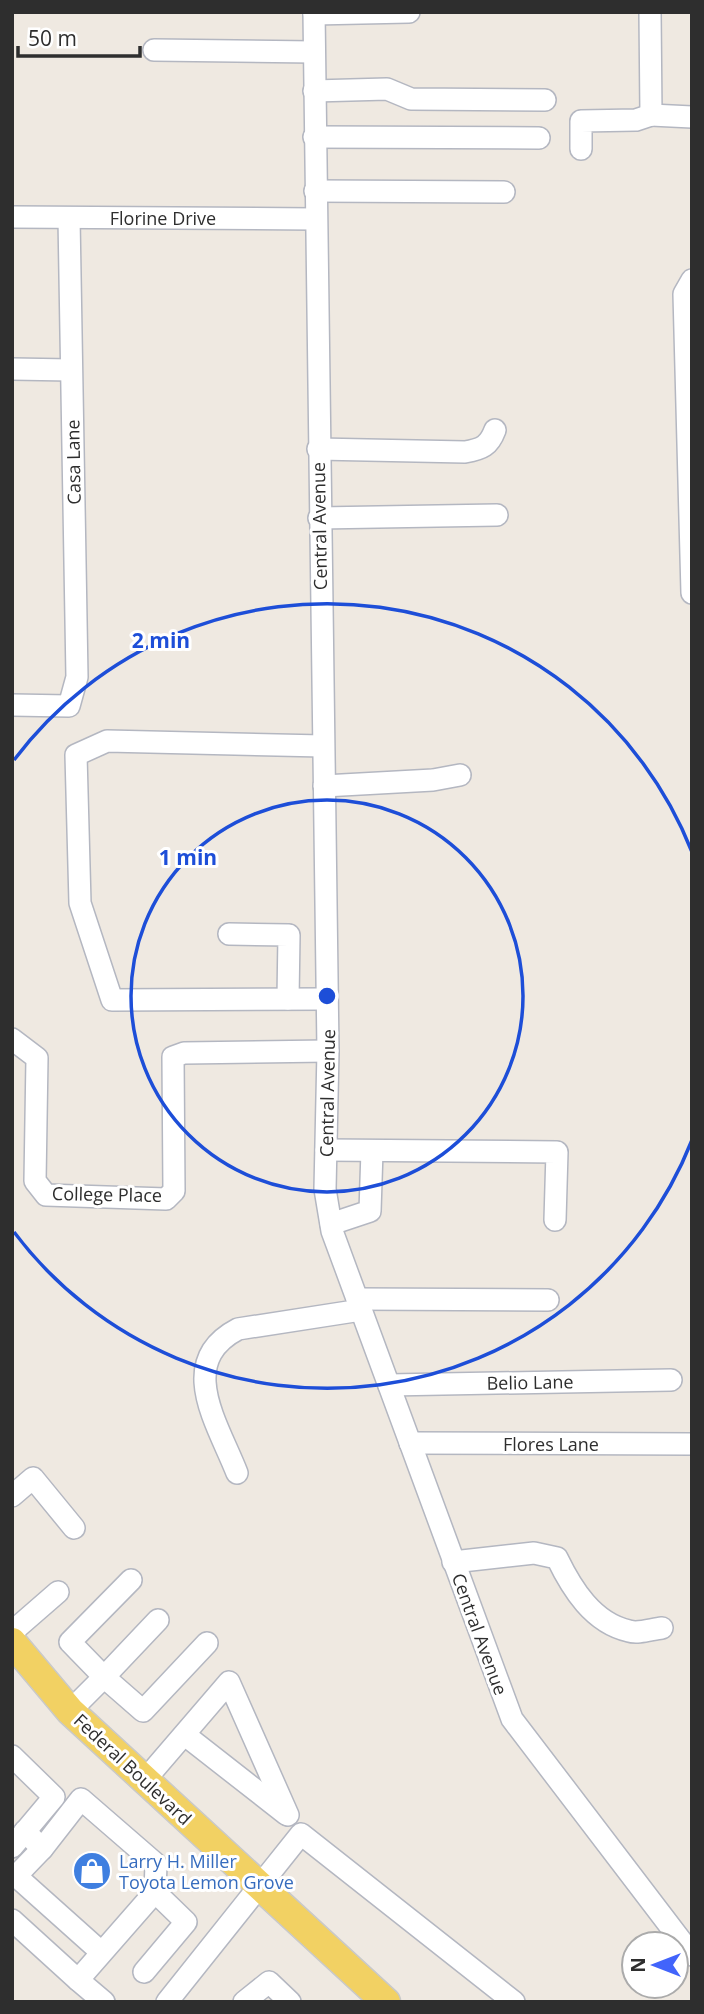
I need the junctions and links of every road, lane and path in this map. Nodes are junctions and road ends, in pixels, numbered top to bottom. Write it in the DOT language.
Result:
graph roads {
  1 [pos="409,12"];
  2 [pos="650,12"];
  3 [pos="314,13"];
  4 [pos="154,50"];
  5 [pos="314,52"];
  6 [pos="314,91"];
  7 [pos="545,100"];
  8 [pos="651,114"];
  9 [pos="692,117"];
  10 [pos="314,138"];
  11 [pos="539,138"];
  12 [pos="581,149"];
  13 [pos="315,191"];
  14 [pos="505,192"];
  15 [pos="12,217"];
  16 [pos="68,218"];
  17 [pos="315,219"];
  18 [pos="691,281"];
  19 [pos="12,369"];
  20 [pos="71,370"];
  21 [pos="495,430"];
  22 [pos="318,449"];
  23 [pos="497,515"];
  24 [pos="319,518"];
  25 [pos="692,593"];
  26 [pos="12,705"];
  27 [pos="323,746"];
  28 [pos="460,775"];
  29 [pos="324,786"];
  30 [pos="229,934"];
  31 [pos="288,999"];
  32 [pos="327,999"];
  33 [pos="12,1040"];
  34 [pos="328,1051"];
  35 [pos="326,1150"];
  36 [pos="372,1151"];
  37 [pos="555,1220"];
  38 [pos="331,1224"];
  39 [pos="548,1300"];
  40 [pos="359,1304"];
  41 [pos="671,1380"];
  42 [pos="389,1385"];
  43 [pos="410,1443"];
  44 [pos="692,1444"];
  45 [pos="237,1473"];
  46 [pos="12,1496"];
  47 [pos="74,1528"];
  48 [pos="453,1562"];
  49 [pos="131,1580"];
  50 [pos="58,1592"];
  51 [pos="158,1620"];
  52 [pos="662,1628"];
  53 [pos="12,1632"];
  54 [pos="12,1642"];
  55 [pos="207,1643"];
  56 [pos="104,1676"];
  57 [pos="70,1712"];
  58 [pos="185,1735"];
  59 [pos="12,1756"];
  60 [pos="144,1781"];
  61 [pos="19,1839"];
  62 [pos="42,1849"];
  63 [pos="261,1886"];
  64 [pos="155,1892"];
  65 [pos="12,1920"];
  66 [pos="101,1952"];
  67 [pos="692,1955"];
  68 [pos="144,1972"];
  69 [pos="78,1980"];
  70 [pos="104,2002"];
  71 [pos="167,2002"];
  72 [pos="244,2002"];
  73 [pos="290,2002"];
  74 [pos="386,2002"];
  75 [pos="514,2002"];
  1 -- 3 [label="street"];
  2 -- 8 [label="street"];
  3 -- 5 [label="street, Central Avenue"];
  4 -- 5 [label="street"];
  5 -- 6 [label="street, Central Avenue"];
  6 -- 7 [label="street"];
  6 -- 10 [label="street, Central Avenue"];
  8 -- 9 [label="street"];
  8 -- 12 [label="street"];
  10 -- 11 [label="street"];
  10 -- 13 [label="street, Central Avenue"];
  13 -- 14 [label="street"];
  13 -- 17 [label="street, Central Avenue"];
  15 -- 16 [label="street, Florine Drive"];
  16 -- 17 [label="street, Florine Drive"];
  16 -- 20 [label="street, Casa Lane"];
  17 -- 22 [label="street, Central Avenue"];
  18 -- 25 [label="street"];
  19 -- 20 [label="street"];
  20 -- 26 [label="street, Casa Lane"];
  21 -- 22 [label="street"];
  22 -- 24 [label="street, Central Avenue"];
  23 -- 24 [label="street"];
  24 -- 27 [label="street, Central Avenue"];
  27 -- 29 [label="street, Central Avenue"];
  27 -- 31 [label="street"];
  28 -- 29 [label="street"];
  29 -- 32 [label="street, Central Avenue"];
  30 -- 31 [label="street"];
  31 -- 32 [label="street"];
  32 -- 34 [label="street, Central Avenue"];
  33 -- 34 [label="street, College Place"];
  34 -- 35 [label="street, Central Avenue"];
  35 -- 36 [label="street"];
  35 -- 38 [label="street, Central Avenue"];
  36 -- 37 [label="street"];
  36 -- 38 [label="street"];
  38 -- 40 [label="street, Central Avenue"];
  39 -- 40 [label="street"];
  40 -- 42 [label="street, Central Avenue"];
  40 -- 45 [label="street"];
  41 -- 42 [label="street, Belio Lane"];
  42 -- 43 [label="street, Central Avenue"];
  43 -- 44 [label="street, Flores Lane"];
  43 -- 48 [label="street, Central Avenue"];
  46 -- 47 [label="street"];
  48 -- 52 [label="street"];
  48 -- 67 [label="street, Central Avenue"];
  49 -- 56 [label="street"];
  50 -- 53 [label="street"];
  51 -- 56 [label="street"];
  54 -- 57 [label="main road, Federal Boulevard"];
  55 -- 56 [label="street"];
  56 -- 57 [label="street"];
  57 -- 60 [label="main road, Federal Boulevard"];
  58 -- 58 [label="street"];
  58 -- 60 [label="street"];
  59 -- 61 [label="street"];
  60 -- 63 [label="main road, Federal Boulevard"];
  61 -- 62 [label="street"];
  62 -- 64 [label="street"];
  62 -- 66 [label="street"];
  63 -- 71 [label="street"];
  63 -- 74 [label="main road, Federal Boulevard"];
  63 -- 75 [label="street"];
  64 -- 66 [label="street"];
  64 -- 68 [label="street"];
  65 -- 69 [label="street"];
  66 -- 69 [label="street"];
  69 -- 70 [label="street"];
  72 -- 73 [label="street"];
}
